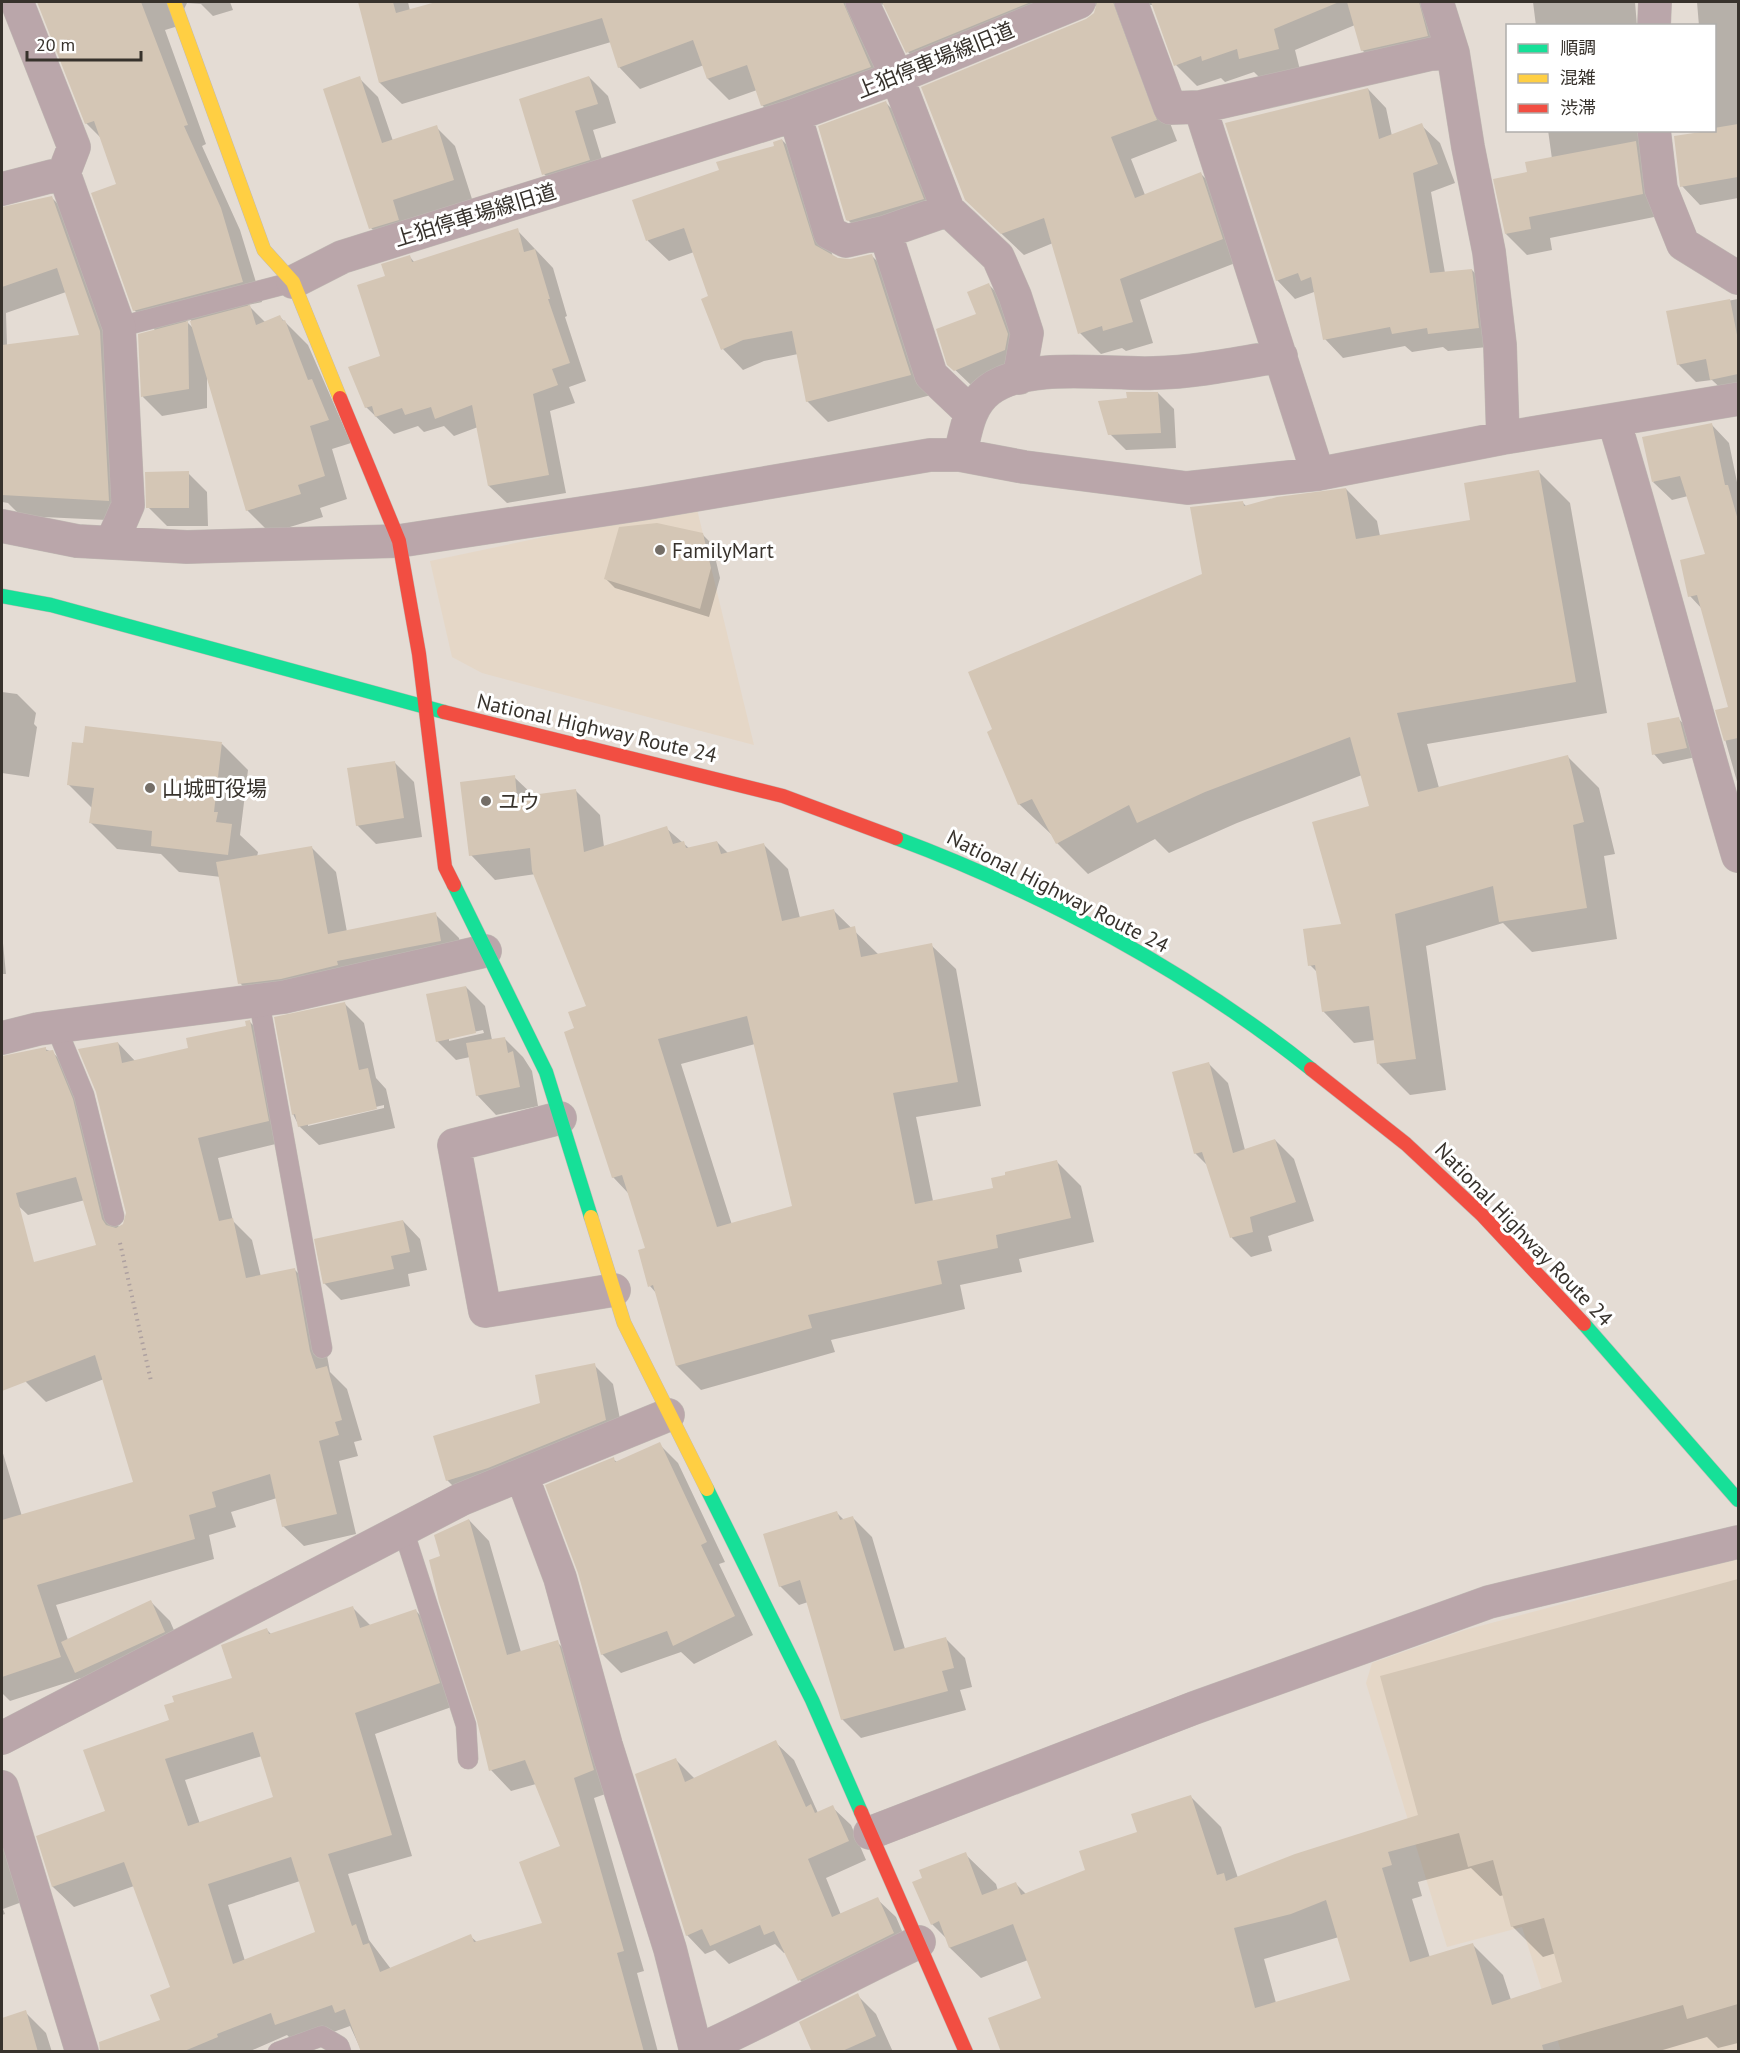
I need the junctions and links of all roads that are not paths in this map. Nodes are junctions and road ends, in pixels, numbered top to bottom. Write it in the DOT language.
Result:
graph roads {
  1 [pos="17,2"];
  2 [pos="174,2"];
  3 [pos="862,2"];
  4 [pos="1080,2"];
  5 [pos="1131,2"];
  6 [pos="1437,2"];
  7 [pos="1655,2"];
  8 [pos="1654,24"];
  9 [pos="1453,53"];
  10 [pos="897,77"];
  11 [pos="1200,106"];
  12 [pos="795,115"];
  13 [pos="1654,132"];
  14 [pos="64,173"];
  15 [pos="2,189"];
  16 [pos="948,210"];
  17 [pos="885,232"];
  18 [pos="1738,278"];
  19 [pos="293,282"];
  20 [pos="119,327"];
  21 [pos="1281,356"];
  22 [pos="1019,378"];
  23 [pos="1738,399"];
  24 [pos="970,412"];
  25 [pos="1614,421"];
  26 [pos="1503,438"];
  27 [pos="960,455"];
  28 [pos="1318,474"];
  29 [pos="2,526"];
  30 [pos="399,541"];
  31 [pos="112,542"];
  32 [pos="2,596"];
  33 [pos="424,707"];
  34 [pos="1738,856"];
  35 [pos="485,951"];
  36 [pos="260,1001"];
  37 [pos="56,1027"];
  38 [pos="2,1038"];
  39 [pos="560,1118"];
  40 [pos="114,1216"];
  41 [pos="614,1290"];
  42 [pos="322,1348"];
  43 [pos="668,1415"];
  44 [pos="522,1476"];
  45 [pos="1738,1500"];
  46 [pos="404,1529"];
  47 [pos="1738,1542"];
  48 [pos="2,1738"];
  49 [pos="468,1759"];
  50 [pos="2,1786"];
  51 [pos="870,1833"];
  52 [pos="919,1942"];
  53 [pos="695,2051"];
  54 [pos="82,2052"];
  55 [pos="279,2052"];
  56 [pos="341,2052"];
  57 [pos="966,2052"];
  1 -- 14 [label="street"];
  2 -- 19 [label="main road"];
  3 -- 10 [label="street"];
  4 -- 10 [label="street, 上狛停車場線旧道"];
  5 -- 11 [label="street"];
  6 -- 9 [label="street"];
  7 -- 8 [label="street"];
  9 -- 11 [label="street"];
  9 -- 26 [label="street"];
  10 -- 12 [label="street, 上狛停車場線旧道"];
  10 -- 16 [label="street"];
  11 -- 21 [label="street"];
  12 -- 17 [label="street"];
  12 -- 19 [label="street, 上狛停車場線旧道"];
  13 -- 18 [label="street"];
  14 -- 15 [label="street"];
  14 -- 20 [label="street"];
  16 -- 17 [label="street"];
  16 -- 22 [label="street"];
  17 -- 24 [label="street"];
  19 -- 20 [label="lane"];
  19 -- 30 [label="main road"];
  20 -- 31 [label="street"];
  21 -- 22 [label="street"];
  21 -- 28 [label="street"];
  22 -- 24 [label="street"];
  23 -- 25 [label="street"];
  24 -- 27 [label="street"];
  25 -- 26 [label="street"];
  25 -- 34 [label="street"];
  26 -- 28 [label="street"];
  27 -- 28 [label="street"];
  27 -- 30 [label="street"];
  29 -- 31 [label="street"];
  30 -- 31 [label="street"];
  30 -- 33 [label="main road"];
  32 -- 33 [label="main road, National Highway Route 24"];
  33 -- 35 [label="main road"];
  33 -- 45 [label="main road, National Highway Route 24"];
  35 -- 36 [label="street"];
  35 -- 39 [label="main road"];
  36 -- 37 [label="street"];
  36 -- 42 [label="lane"];
  37 -- 38 [label="street"];
  37 -- 40 [label="lane"];
  39 -- 41 [label="main road"];
  39 -- 41 [label="street"];
  41 -- 43 [label="main road"];
  43 -- 44 [label="street"];
  43 -- 51 [label="main road"];
  44 -- 46 [label="street"];
  44 -- 53 [label="street"];
  46 -- 48 [label="street"];
  46 -- 49 [label="lane"];
  47 -- 51 [label="street"];
  50 -- 54 [label="street"];
  51 -- 52 [label="main road"];
  52 -- 53 [label="street"];
  52 -- 57 [label="main road"];
  55 -- 56 [label="lane"];
}
